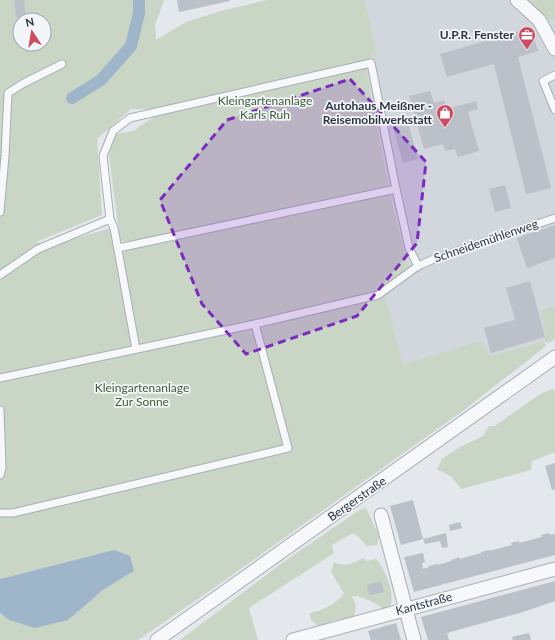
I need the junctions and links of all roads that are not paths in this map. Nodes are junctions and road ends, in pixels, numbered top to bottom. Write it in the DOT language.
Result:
graph roads {
  1 [pos="517,0"];
  2 [pos="555,49"];
  3 [pos="62,64"];
  4 [pos="555,75"];
  5 [pos="555,110"];
  6 [pos="396,189"];
  7 [pos="0,212"];
  8 [pos="555,218"];
  9 [pos="110,219"];
  10 [pos="118,248"];
  11 [pos="418,266"];
  12 [pos="0,274"];
  13 [pos="255,324"];
  14 [pos="136,349"];
  15 [pos="555,357"];
  16 [pos="0,378"];
  17 [pos="0,410"];
  18 [pos="0,475"];
  19 [pos="0,513"];
  20 [pos="381,515"];
  21 [pos="555,569"];
  22 [pos="405,609"];
  23 [pos="157,640"];
  24 [pos="293,640"];
  25 [pos="414,640"];
  1 -- 2 [label="street"];
  3 -- 7 [label="lane"];
  4 -- 5 [label="lane"];
  6 -- 9 [label="lane"];
  6 -- 10 [label="lane"];
  6 -- 11 [label="lane"];
  8 -- 11 [label="lane, Schneidemühlenweg"];
  9 -- 10 [label="lane"];
  9 -- 12 [label="lane"];
  10 -- 14 [label="lane"];
  11 -- 13 [label="lane, Schneidemühlenweg"];
  13 -- 14 [label="lane, Schneidemühlenweg"];
  13 -- 19 [label="lane"];
  14 -- 16 [label="lane, Schneidemühlenweg"];
  15 -- 23 [label="street, Bergerstraße"];
  17 -- 18 [label="lane"];
  20 -- 22 [label="street"];
  21 -- 22 [label="street, Kantstraße"];
  22 -- 24 [label="street, Kantstraße"];
  22 -- 25 [label="street"];
}
